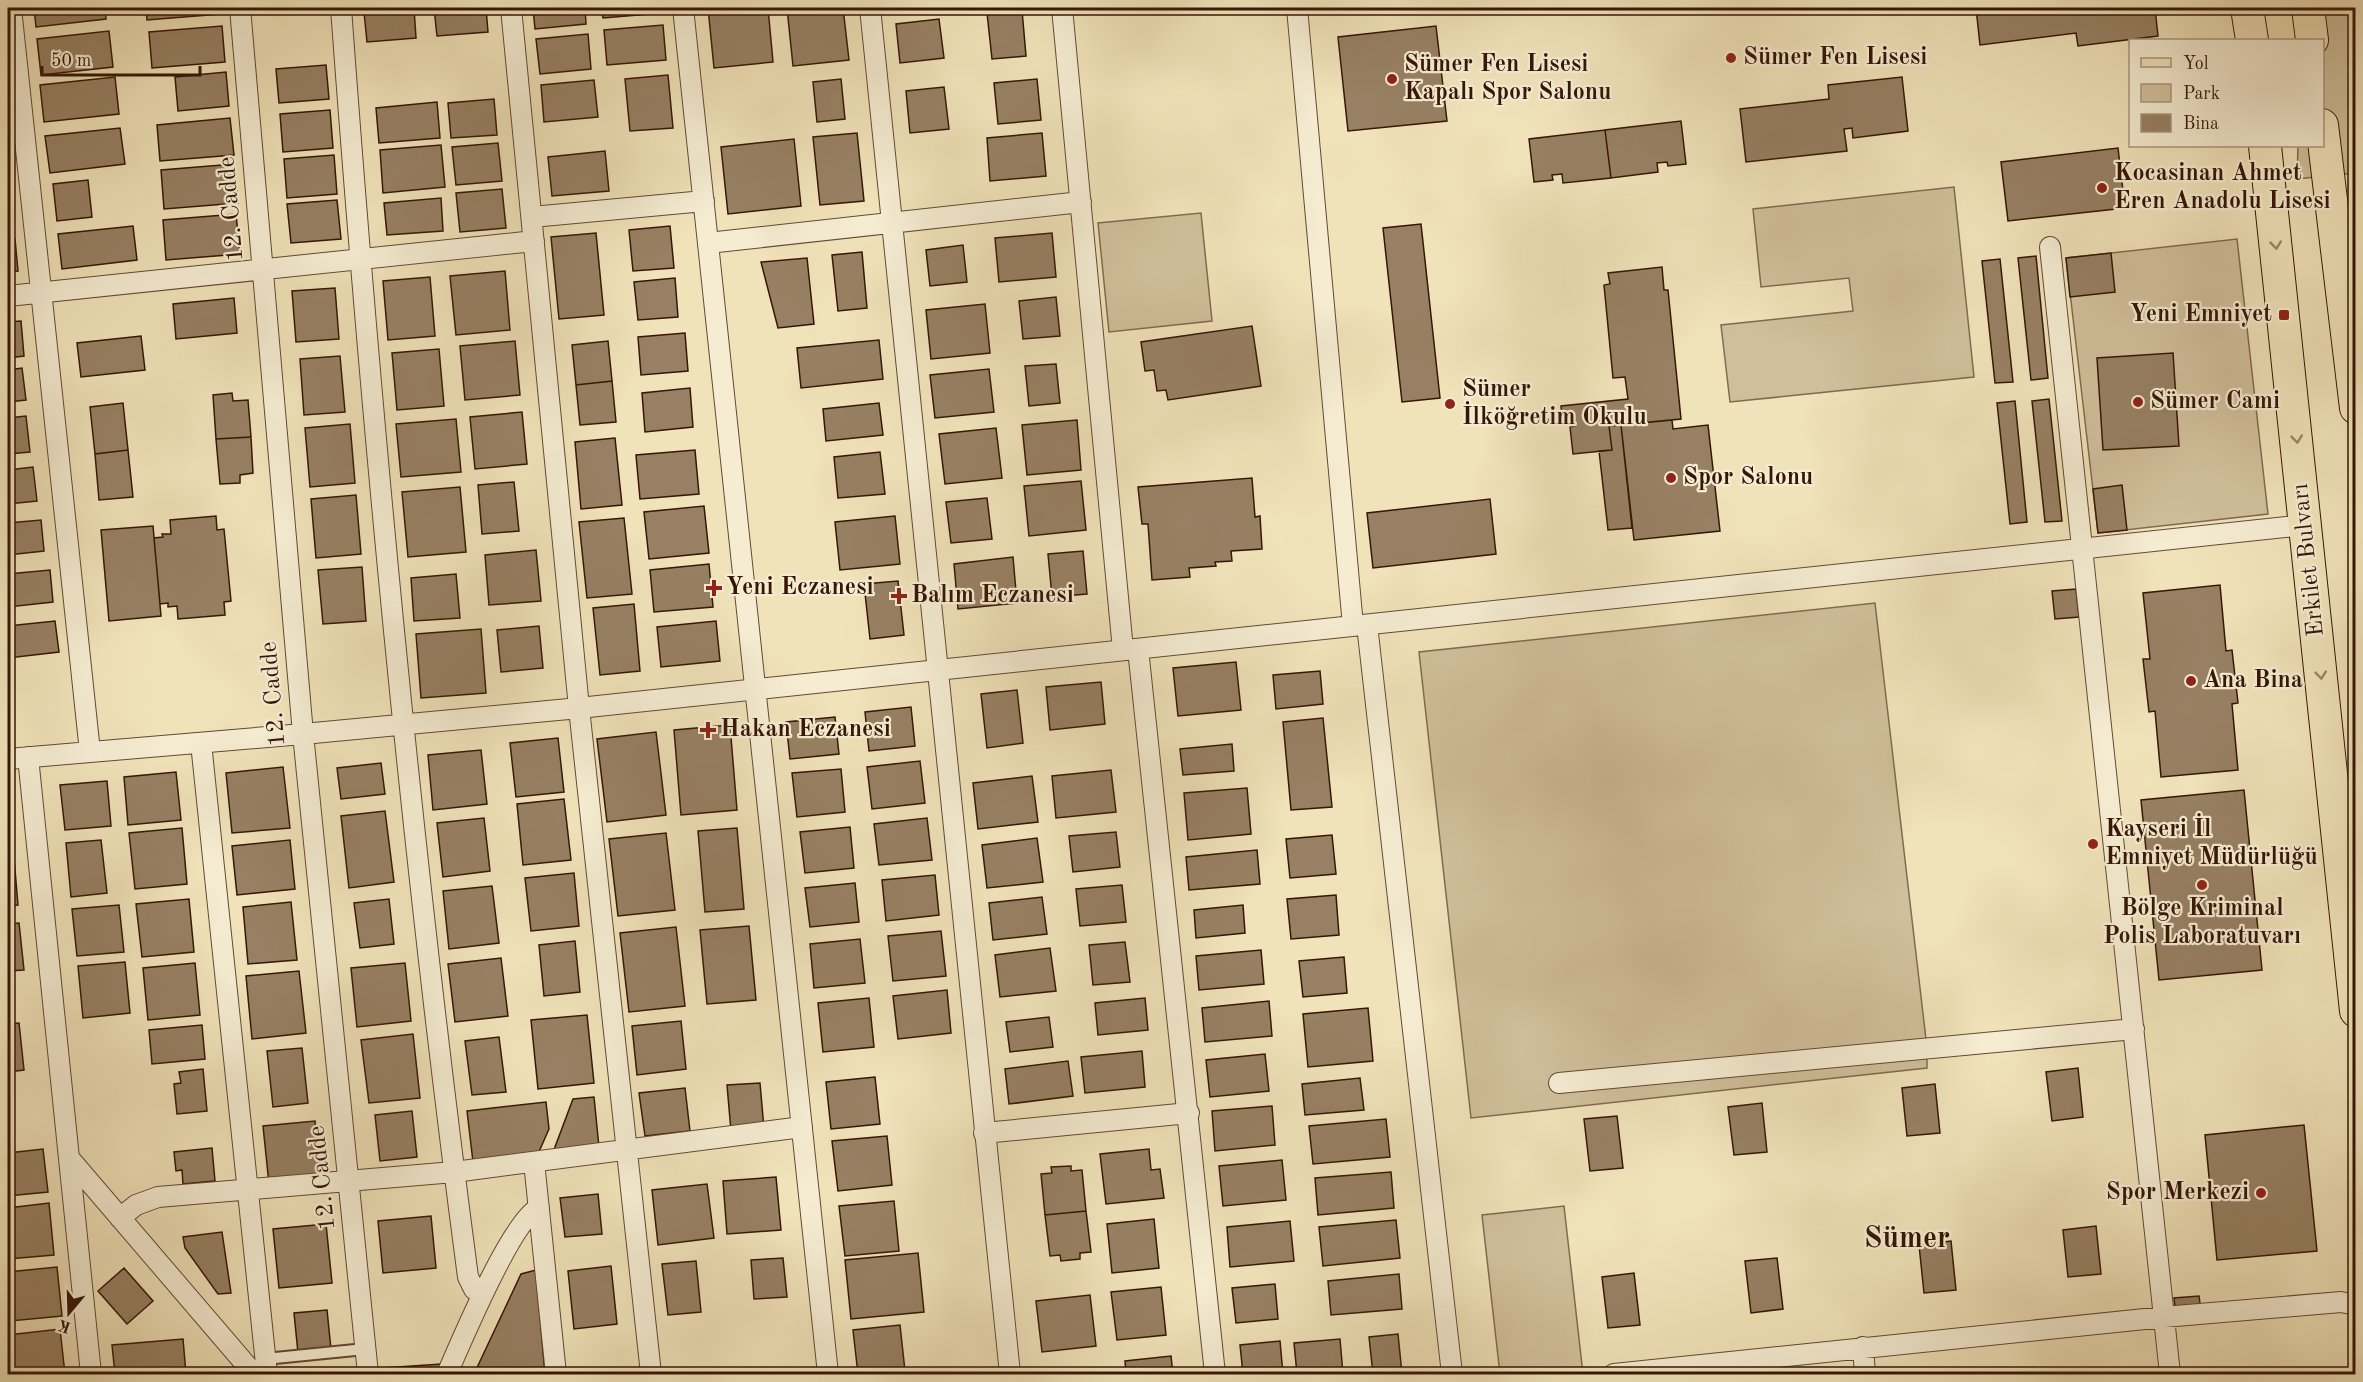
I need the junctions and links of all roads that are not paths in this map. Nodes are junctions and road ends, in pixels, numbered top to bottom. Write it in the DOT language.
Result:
graph roads {
  1 [pos="11,8"];
  2 [pos="240,8"];
  3 [pos="342,8"];
  4 [pos="512,8"];
  5 [pos="683,8"];
  6 [pos="870,8"];
  7 [pos="1062,8"];
  8 [pos="1297,8"];
  9 [pos="2247,8"];
  10 [pos="2308,8"];
  11 [pos="2252,39"];
  12 [pos="2312,39"];
  13 [pos="2324,142"];
  14 [pos="2265,147"];
  15 [pos="704,201"];
  16 [pos="1081,202"];
  17 [pos="532,217"];
  18 [pos="892,222"];
  19 [pos="534,241"];
  20 [pos="708,243"];
  21 [pos="2050,247"];
  22 [pos="359,260"];
  23 [pos="263,270"];
  24 [pos="41,293"];
  25 [pos="8,296"];
  26 [pos="2355,408"];
  27 [pos="2306,525"];
  28 [pos="2083,549"];
  29 [pos="1360,625"];
  30 [pos="1131,650"];
  31 [pos="937,670"];
  32 [pos="755,689"];
  33 [pos="579,708"];
  34 [pos="403,725"];
  35 [pos="303,734"];
  36 [pos="201,743"];
  37 [pos="90,752"];
  38 [pos="28,757"];
  39 [pos="8,759"];
  40 [pos="2355,1011"];
  41 [pos="2134,1029"];
  42 [pos="1559,1083"];
  43 [pos="1189,1113"];
  44 [pos="802,1127"];
  45 [pos="984,1133"];
  46 [pos="627,1150"];
  47 [pos="69,1158"];
  48 [pos="534,1162"];
  49 [pos="454,1172"];
  50 [pos="348,1180"];
  51 [pos="247,1189"];
  52 [pos="539,1208"];
  53 [pos="120,1218"];
  54 [pos="482,1296"];
  55 [pos="2355,1305"];
  56 [pos="2164,1317"];
  57 [pos="1863,1347"];
  58 [pos="365,1349"];
  59 [pos="262,1369"];
  60 [pos="91,1374"];
  61 [pos="368,1374"];
  62 [pos="447,1374"];
  63 [pos="556,1374"];
  64 [pos="651,1374"];
  65 [pos="828,1374"];
  66 [pos="1010,1374"];
  67 [pos="1215,1374"];
  68 [pos="1452,1374"];
  69 [pos="1614,1374"];
  70 [pos="1864,1374"];
  71 [pos="2170,1374"];
  1 -- 24 [label="street"];
  2 -- 23 [label="street, 12. Cadde"];
  3 -- 22 [label="street"];
  4 -- 17 [label="street"];
  5 -- 15 [label="street"];
  6 -- 18 [label="street"];
  7 -- 16 [label="street"];
  8 -- 29 [label="street"];
  9 -- 11 [label="main road"];
  10 -- 12 [label="main road"];
  13 -- 26 [label="main road"];
  14 -- 27 [label="main road, Erkilet Bulvarı, one-way"];
  15 -- 17 [label="street"];
  15 -- 20 [label="street"];
  16 -- 18 [label="street"];
  16 -- 30 [label="street"];
  17 -- 19 [label="street"];
  18 -- 20 [label="street"];
  18 -- 31 [label="street"];
  19 -- 22 [label="street"];
  19 -- 33 [label="street"];
  20 -- 32 [label="street"];
  21 -- 28 [label="street"];
  22 -- 23 [label="street"];
  22 -- 34 [label="street"];
  23 -- 24 [label="street"];
  23 -- 35 [label="street, 12. Cadde"];
  24 -- 25 [label="street"];
  24 -- 37 [label="street"];
  27 -- 28 [label="street"];
  27 -- 40 [label="main road, Erkilet Bulvarı, one-way"];
  28 -- 29 [label="street"];
  28 -- 41 [label="street"];
  29 -- 30 [label="street"];
  29 -- 68 [label="street"];
  30 -- 31 [label="street"];
  30 -- 43 [label="street"];
  31 -- 32 [label="street"];
  31 -- 45 [label="street"];
  32 -- 33 [label="street"];
  32 -- 44 [label="street"];
  33 -- 34 [label="street"];
  33 -- 46 [label="street"];
  34 -- 35 [label="street"];
  34 -- 49 [label="street"];
  35 -- 36 [label="street"];
  35 -- 50 [label="street, 12. Cadde"];
  36 -- 37 [label="street"];
  36 -- 51 [label="street"];
  37 -- 38 [label="street"];
  38 -- 39 [label="street"];
  38 -- 47 [label="street"];
  41 -- 42 [label="street"];
  41 -- 56 [label="street"];
  43 -- 45 [label="street"];
  43 -- 67 [label="street"];
  44 -- 46 [label="street"];
  44 -- 65 [label="street"];
  45 -- 66 [label="street"];
  46 -- 48 [label="street"];
  46 -- 64 [label="street"];
  47 -- 53 [label="street"];
  47 -- 60 [label="street"];
  48 -- 49 [label="street"];
  48 -- 52 [label="street"];
  49 -- 50 [label="street"];
  49 -- 54 [label="street"];
  50 -- 51 [label="street"];
  50 -- 58 [label="street, 12. Cadde"];
  51 -- 53 [label="street"];
  51 -- 59 [label="street"];
  52 -- 54 [label="street"];
  52 -- 63 [label="street"];
  53 -- 59 [label="street"];
  54 -- 62 [label="street"];
  55 -- 56 [label="street"];
  56 -- 57 [label="street"];
  56 -- 71 [label="street"];
  57 -- 69 [label="street"];
  57 -- 70 [label="street"];
  58 -- 59 [label="lane"];
  58 -- 61 [label="street, 12. Cadde"];
}
